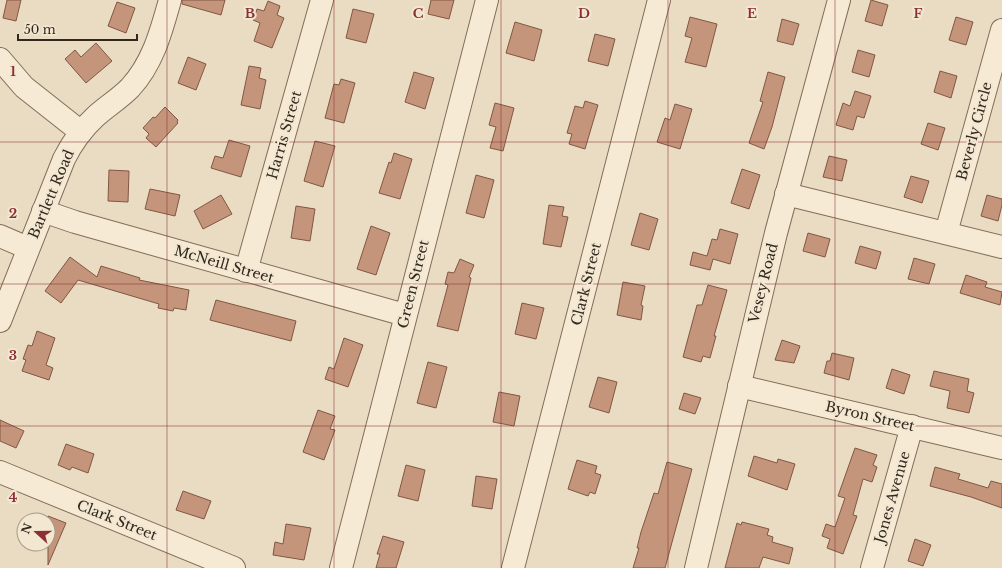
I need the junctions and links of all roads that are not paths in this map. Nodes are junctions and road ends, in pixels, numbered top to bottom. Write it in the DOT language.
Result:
graph roads {
  1 [pos="170,0"];
  2 [pos="322,0"];
  3 [pos="487,0"];
  4 [pos="659,0"];
  5 [pos="839,0"];
  6 [pos="1002,30"];
  7 [pos="0,60"];
  8 [pos="81,132"];
  9 [pos="786,194"];
  10 [pos="43,210"];
  11 [pos="946,233"];
  12 [pos="0,236"];
  13 [pos="1002,247"];
  14 [pos="28,248"];
  15 [pos="246,271"];
  16 [pos="405,315"];
  17 [pos="0,321"];
  18 [pos="739,386"];
  19 [pos="912,426"];
  20 [pos="1002,448"];
  21 [pos="0,472"];
  22 [pos="229,567"];
  23 [pos="341,568"];
  24 [pos="513,568"];
  25 [pos="696,568"];
  26 [pos="872,568"];
  1 -- 8 [label="street, Bartlett Road"];
  2 -- 15 [label="street, Harris Street"];
  3 -- 16 [label="street, Green Street"];
  4 -- 24 [label="street, Clark Street"];
  5 -- 9 [label="street, Vesey Road"];
  6 -- 11 [label="street, Beverly Circle"];
  7 -- 8 [label="street"];
  8 -- 10 [label="street, Bartlett Road"];
  9 -- 11 [label="street"];
  9 -- 18 [label="street, Vesey Road"];
  10 -- 14 [label="street, Bartlett Road"];
  10 -- 15 [label="street, McNeill Street"];
  11 -- 13 [label="street"];
  12 -- 14 [label="street"];
  14 -- 17 [label="street, Bartlett Road"];
  15 -- 16 [label="street, McNeill Street"];
  16 -- 23 [label="street, Green Street"];
  18 -- 19 [label="street, Byron Street"];
  18 -- 25 [label="street, Vesey Road"];
  19 -- 20 [label="street, Byron Street"];
  19 -- 26 [label="street, Jones Avenue"];
  21 -- 22 [label="street, Clark Street"];
}
